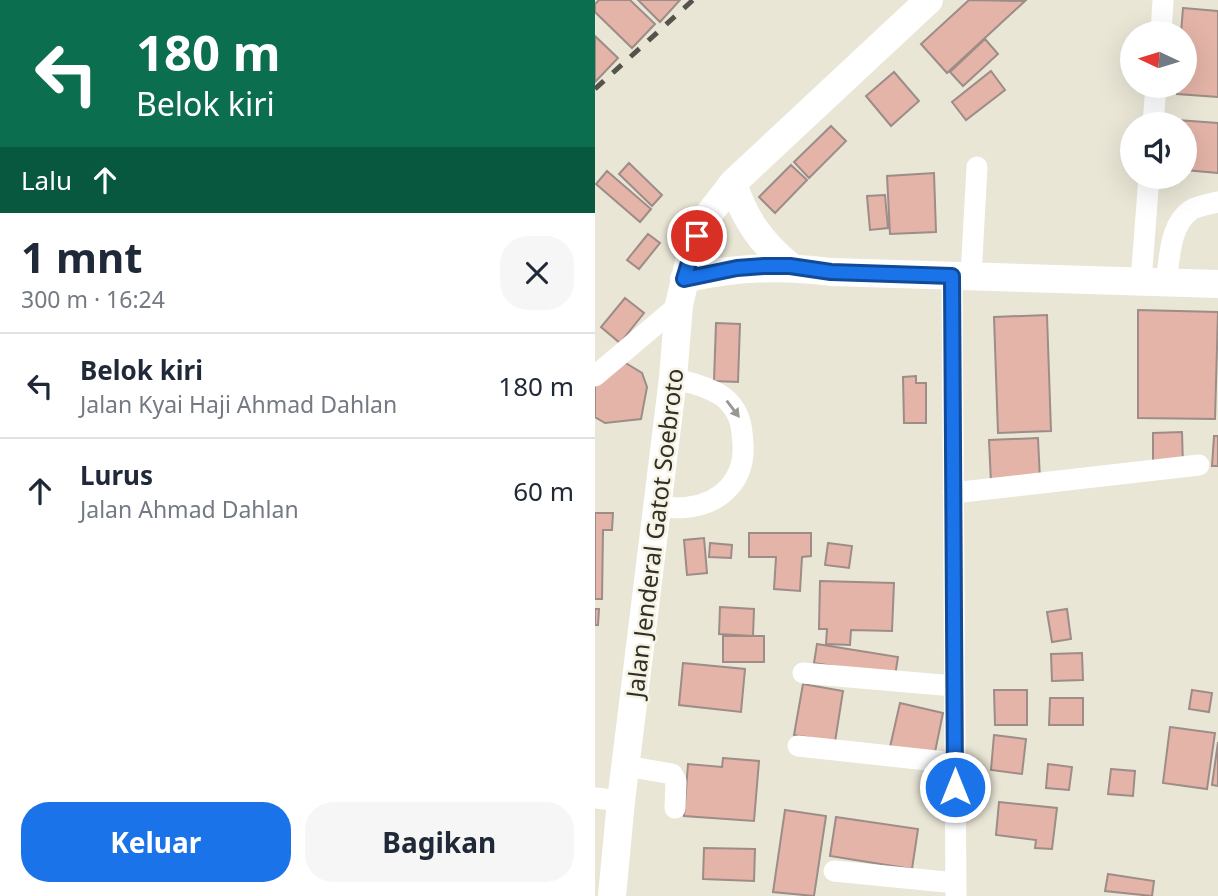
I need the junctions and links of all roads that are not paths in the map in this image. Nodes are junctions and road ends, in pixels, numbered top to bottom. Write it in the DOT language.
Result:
graph roads {
  1 [pos="929,0"];
  2 [pos="1163,0"];
  3 [pos="1162,21"];
  4 [pos="977,167"];
  5 [pos="733,183"];
  6 [pos="1150,189"];
  7 [pos="1218,202"];
  8 [pos="790,266"];
  9 [pos="961,276"];
  10 [pos="1154,282"];
  11 [pos="1218,284"];
  12 [pos="682,292"];
  13 [pos="595,376"];
  14 [pos="673,378"];
  15 [pos="1199,465"];
  16 [pos="953,493"];
  17 [pos="657,507"];
  18 [pos="803,673"];
  19 [pos="954,686"];
  20 [pos="797,746"];
  21 [pos="955,763"];
  22 [pos="626,766"];
  23 [pos="608,800"];
  24 [pos="675,808"];
  25 [pos="834,871"];
  26 [pos="956,890"];
  27 [pos="614,892"];
  1 -- 5 [label="main road, Jalan Jenderal Gatot Soebroto"];
  2 -- 3 [label="street"];
  4 -- 9 [label="street"];
  5 -- 8 [label="main road"];
  5 -- 12 [label="main road, Jalan Jenderal Gatot Soebroto"];
  6 -- 10 [label="street"];
  7 -- 10 [label="street"];
  8 -- 9 [label="main road"];
  8 -- 12 [label="main road"];
  9 -- 10 [label="main road"];
  9 -- 16 [label="street"];
  10 -- 11 [label="main road"];
  12 -- 13 [label="street"];
  12 -- 14 [label="main road, Jalan Jenderal Gatot Soebroto"];
  14 -- 17 [label="main road, Jalan Jenderal Gatot Soebroto"];
  14 -- 17 [label="street, one-way"];
  15 -- 16 [label="street"];
  16 -- 19 [label="street"];
  17 -- 22 [label="main road, Jalan Jenderal Gatot Soebroto"];
  18 -- 19 [label="street"];
  19 -- 21 [label="street"];
  20 -- 21 [label="street"];
  21 -- 26 [label="street"];
  22 -- 23 [label="main road, Jalan Jenderal Gatot Soebroto"];
  22 -- 24 [label="street"];
  23 -- 27 [label="main road, Jalan Jenderal Gatot Soebroto"];
  25 -- 26 [label="street"];
}
